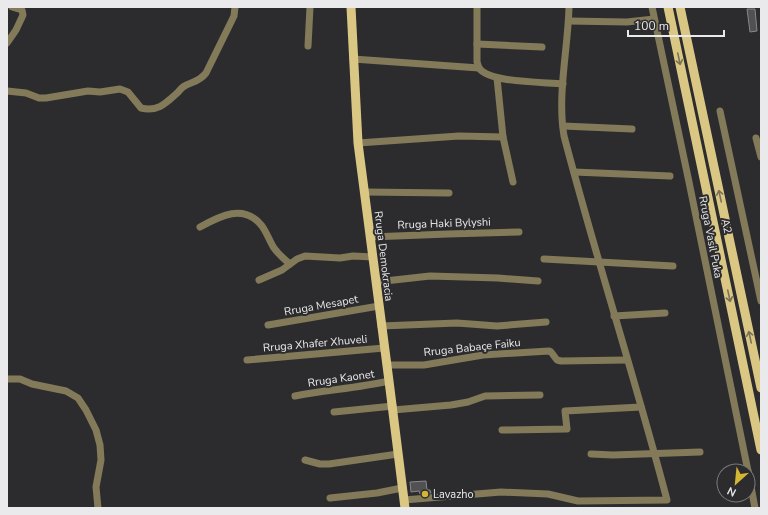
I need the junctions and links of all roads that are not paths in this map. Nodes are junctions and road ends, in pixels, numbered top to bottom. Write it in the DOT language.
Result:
graph roads {
  1 [pos="12,7"];
  2 [pos="235,7"];
  3 [pos="310,7"];
  4 [pos="351,7"];
  5 [pos="476,7"];
  6 [pos="569,7"];
  7 [pos="652,7"];
  8 [pos="668,7"];
  9 [pos="680,7"];
  10 [pos="650,20"];
  11 [pos="569,21"];
  12 [pos="7,43"];
  13 [pos="476,44"];
  14 [pos="308,46"];
  15 [pos="542,47"];
  16 [pos="353,59"];
  17 [pos="479,68"];
  18 [pos="497,78"];
  19 [pos="563,84"];
  20 [pos="7,91"];
  21 [pos="720,112"];
  22 [pos="563,126"];
  23 [pos="632,129"];
  24 [pos="503,138"];
  25 [pos="756,138"];
  26 [pos="358,143"];
  27 [pos="761,157"];
  28 [pos="574,172"];
  29 [pos="670,176"];
  30 [pos="512,182"];
  31 [pos="364,192"];
  32 [pos="449,193"];
  33 [pos="200,227"];
  34 [pos="519,232"];
  35 [pos="370,237"];
  36 [pos="373,257"];
  37 [pos="544,259"];
  38 [pos="599,262"];
  39 [pos="290,264"];
  40 [pos="673,266"];
  41 [pos="259,280"];
  42 [pos="538,281"];
  43 [pos="376,282"];
  44 [pos="761,301"];
  45 [pos="378,306"];
  46 [pos="665,313"];
  47 [pos="614,316"];
  48 [pos="546,322"];
  49 [pos="268,325"];
  50 [pos="381,326"];
  51 [pos="384,348"];
  52 [pos="247,360"];
  53 [pos="627,360"];
  54 [pos="387,365"];
  55 [pos="7,379"];
  56 [pos="389,381"];
  57 [pos="761,388"];
  58 [pos="540,395"];
  59 [pos="295,396"];
  60 [pos="641,407"];
  61 [pos="393,408"];
  62 [pos="334,412"];
  63 [pos="502,430"];
  64 [pos="761,450"];
  65 [pos="700,452"];
  66 [pos="654,453"];
  67 [pos="398,454"];
  68 [pos="591,454"];
  69 [pos="305,460"];
  70 [pos="746,463"];
  71 [pos="402,488"];
  72 [pos="330,498"];
  73 [pos="404,504"];
  74 [pos="98,508"];
  1 -- 12 [label="street"];
  2 -- 20 [label="street"];
  3 -- 14 [label="street"];
  4 -- 16 [label="main road, Rruga Demokracia"];
  5 -- 13 [label="street"];
  6 -- 11 [label="street"];
  7 -- 10 [label="street, Rruga Vasil Puka"];
  8 -- 64 [label="main road, A2, one-way"];
  57 -- 9 [label="main road, A2, one-way"];
  10 -- 11 [label="street"];
  10 -- 70 [label="street, Rruga Vasil Puka"];
  11 -- 19 [label="street"];
  13 -- 15 [label="street"];
  13 -- 17 [label="street"];
  16 -- 17 [label="street"];
  16 -- 26 [label="main road, Rruga Demokracia"];
  17 -- 18 [label="street"];
  18 -- 19 [label="street"];
  18 -- 24 [label="street"];
  19 -- 22 [label="street"];
  21 -- 44 [label="street"];
  22 -- 23 [label="street"];
  22 -- 28 [label="street"];
  24 -- 26 [label="street"];
  24 -- 30 [label="street"];
  25 -- 27 [label="street"];
  26 -- 31 [label="main road, Rruga Demokracia"];
  28 -- 29 [label="street"];
  28 -- 38 [label="street"];
  31 -- 32 [label="street"];
  31 -- 35 [label="main road, Rruga Demokracia"];
  33 -- 39 [label="street"];
  34 -- 35 [label="street, Rruga Haki Bylyshi"];
  35 -- 36 [label="main road, Rruga Demokracia"];
  36 -- 39 [label="street"];
  36 -- 43 [label="main road, Rruga Demokracia"];
  37 -- 38 [label="street"];
  38 -- 40 [label="street"];
  38 -- 47 [label="street"];
  39 -- 41 [label="street"];
  42 -- 43 [label="street"];
  43 -- 45 [label="main road, Rruga Demokracia"];
  45 -- 49 [label="street, Rruga Mesapet"];
  45 -- 50 [label="main road, Rruga Demokracia"];
  46 -- 47 [label="street"];
  47 -- 53 [label="street"];
  48 -- 50 [label="street"];
  50 -- 51 [label="main road, Rruga Demokracia"];
  51 -- 52 [label="street, Rruga Xhafer Xhuveli"];
  51 -- 54 [label="main road, Rruga Demokracia"];
  53 -- 54 [label="street, Rruga Babaçe Faiku"];
  53 -- 60 [label="street"];
  54 -- 56 [label="main road, Rruga Demokracia"];
  55 -- 74 [label="street"];
  56 -- 59 [label="street, Rruga Kaonet"];
  56 -- 61 [label="main road, Rruga Demokracia"];
  58 -- 61 [label="street"];
  60 -- 63 [label="street"];
  60 -- 66 [label="street"];
  61 -- 62 [label="street"];
  61 -- 67 [label="main road, Rruga Demokracia"];
  65 -- 66 [label="street"];
  66 -- 68 [label="street"];
  66 -- 73 [label="street"];
  67 -- 69 [label="street"];
  67 -- 71 [label="main road, Rruga Demokracia"];
  71 -- 72 [label="street"];
  71 -- 73 [label="main road, Rruga Demokracia"];
}
